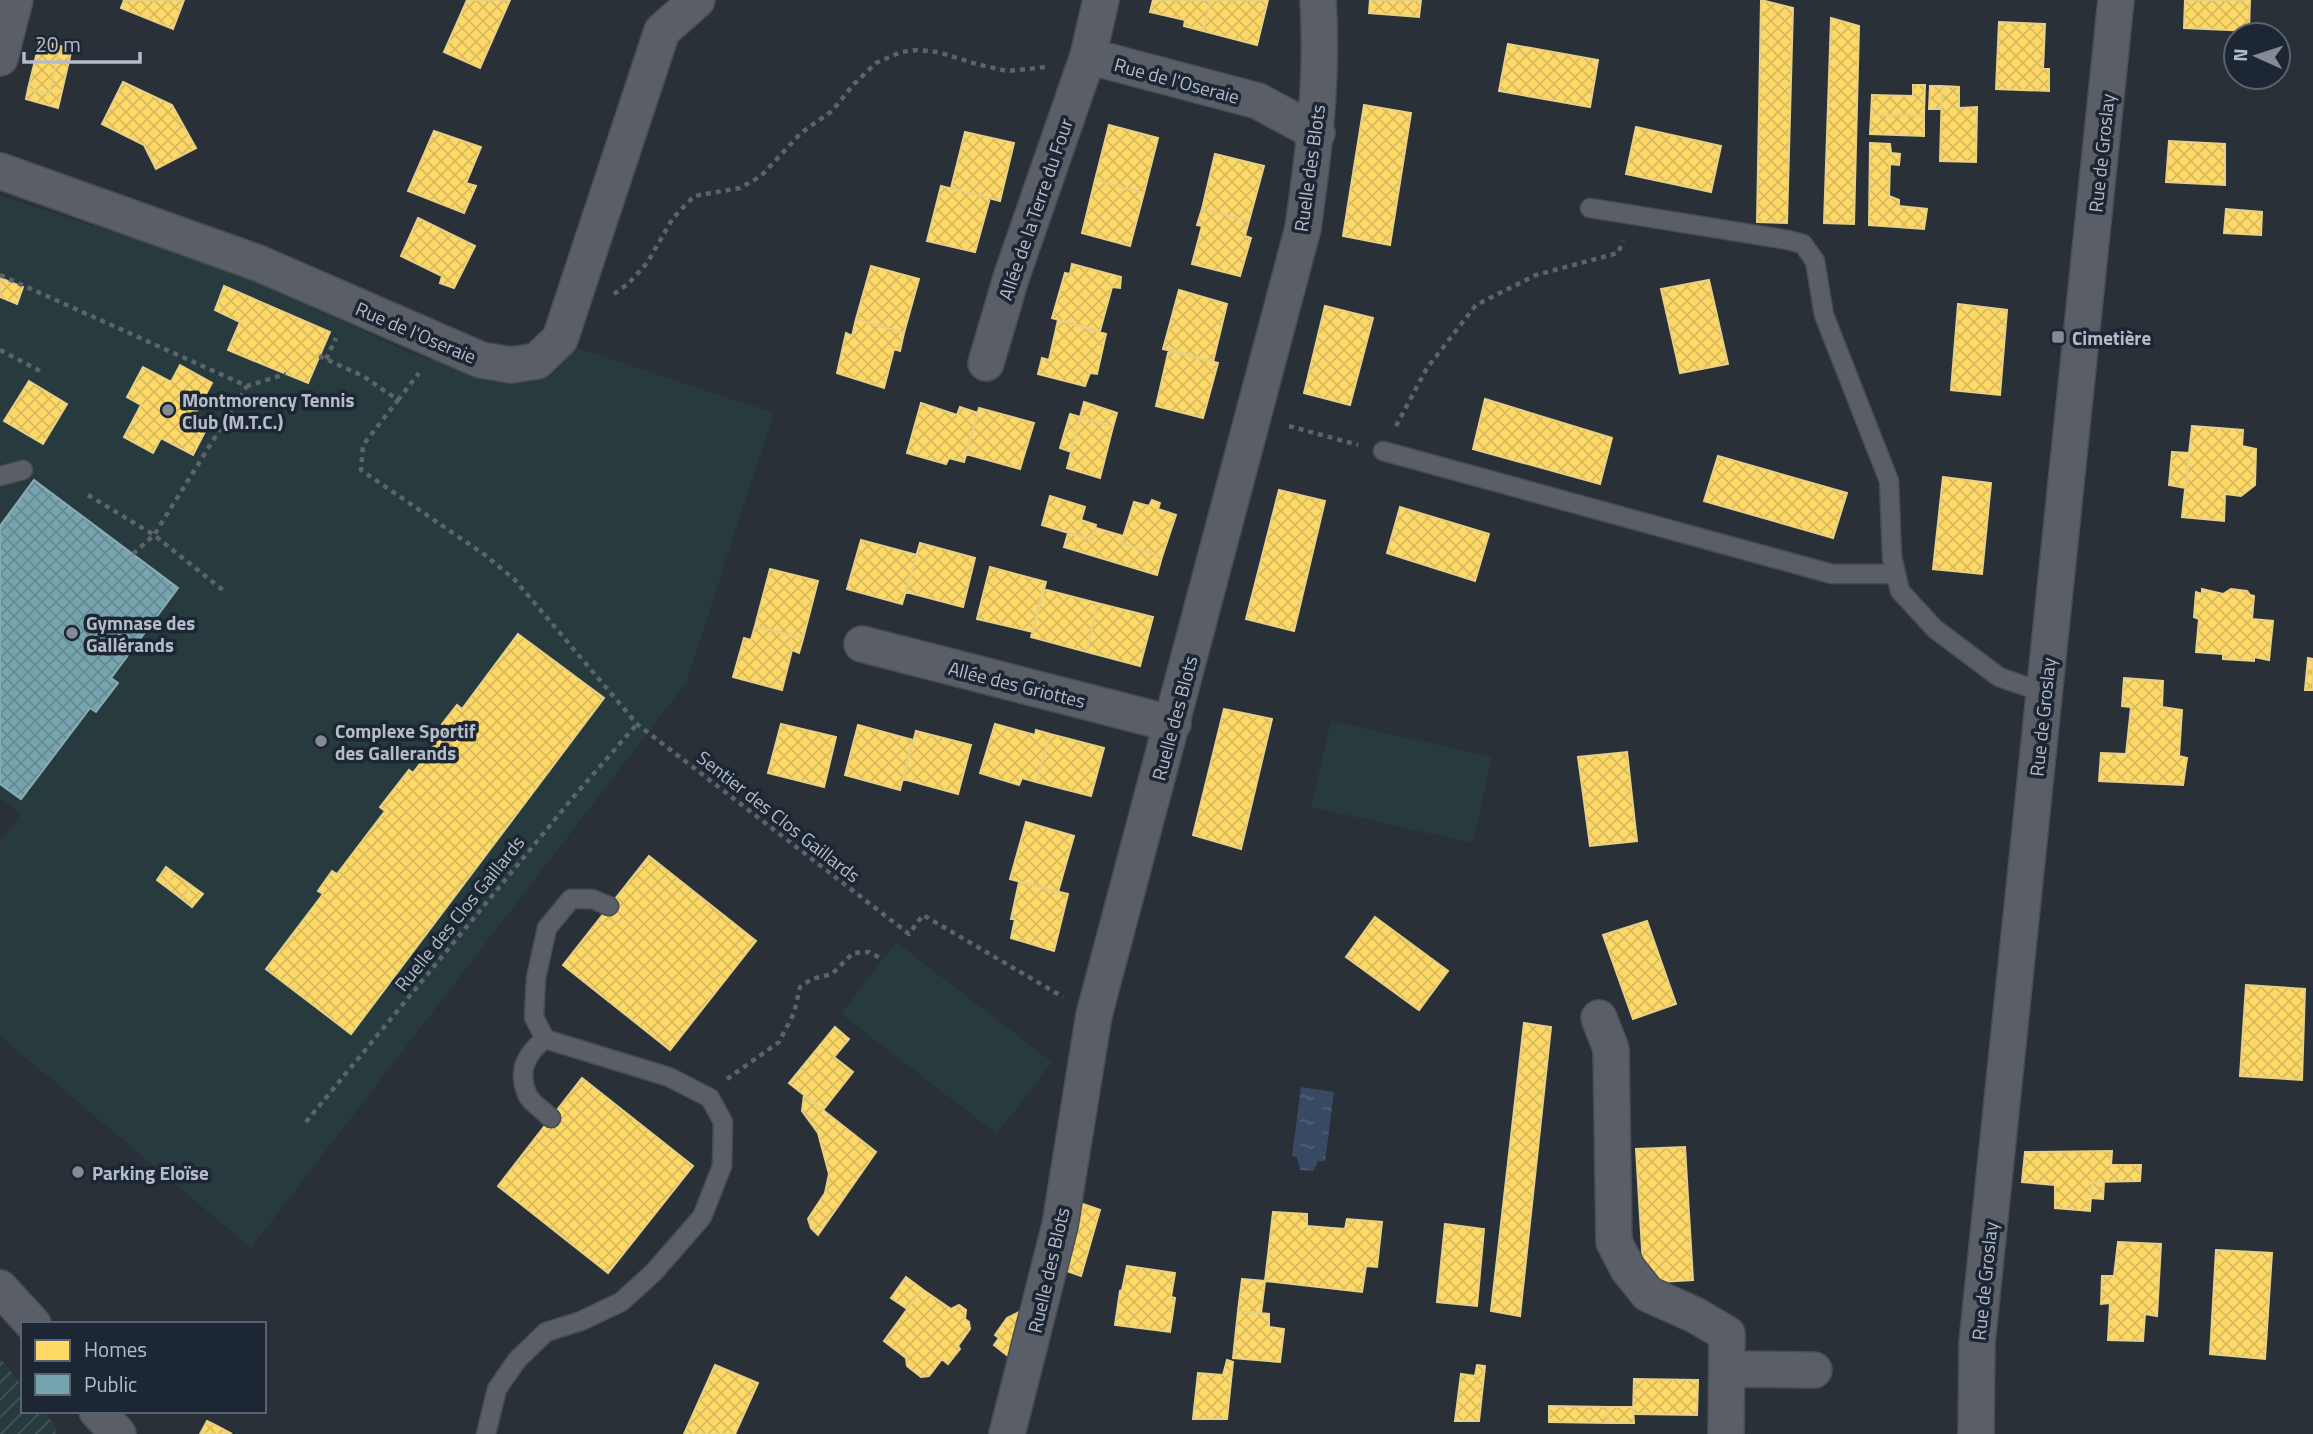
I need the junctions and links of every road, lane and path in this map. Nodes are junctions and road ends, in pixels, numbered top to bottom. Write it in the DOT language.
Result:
graph roads {
  1 [pos="15,0"];
  2 [pos="697,0"];
  3 [pos="1101,0"];
  4 [pos="1318,0"];
  5 [pos="2116,0"];
  6 [pos="1088,55"];
  7 [pos="0,58"];
  8 [pos="1317,133"];
  9 [pos="0,171"];
  10 [pos="1590,208"];
  11 [pos="1635,215"];
  12 [pos="0,275"];
  13 [pos="567,317"];
  14 [pos="0,350"];
  15 [pos="319,356"];
  16 [pos="986,363"];
  17 [pos="40,370"];
  18 [pos="286,374"];
  19 [pos="247,386"];
  20 [pos="1253,417"];
  21 [pos="1383,451"];
  22 [pos="23,470"];
  23 [pos="0,476"];
  24 [pos="88,495"];
  25 [pos="154,535"];
  26 [pos="132,554"];
  27 [pos="1896,574"];
  28 [pos="224,591"];
  29 [pos="862,644"];
  30 [pos="2045,693"];
  31 [pos="637,724"];
  32 [pos="1173,724"];
  33 [pos="609,906"];
  34 [pos="883,959"];
  35 [pos="1094,1015"];
  36 [pos="1599,1018"];
  37 [pos="545,1039"];
  38 [pos="710,1098"];
  39 [pos="551,1118"];
  40 [pos="306,1122"];
  41 [pos="0,1288"];
  42 [pos="31,1322"];
  43 [pos="1727,1369"];
  44 [pos="1814,1370"];
  45 [pos="99,1413"];
  46 [pos="118,1434"];
  47 [pos="486,1434"];
  48 [pos="1007,1434"];
  49 [pos="1726,1434"];
  50 [pos="1976,1434"];
  1 -- 7 [label="street"];
  2 -- 13 [label="street, Rue de l'Oseraie"];
  3 -- 6 [label="street, Rue de l'Oseraie"];
  4 -- 8 [label="street, Ruelle des Blots"];
  5 -- 30 [label="street, Rue de Groslay"];
  6 -- 8 [label="street, Rue de l'Oseraie"];
  6 -- 13 [label="path"];
  6 -- 16 [label="street, Allée de la Terre du Four"];
  8 -- 20 [label="street, Ruelle des Blots"];
  9 -- 13 [label="street, Rue de l'Oseraie"];
  10 -- 11 [label="lane"];
  11 -- 21 [label="path"];
  11 -- 27 [label="lane"];
  12 -- 19 [label="path"];
  14 -- 17 [label="path"];
  15 -- 31 [label="path, Sentier des Clos Gaillards"];
  18 -- 19 [label="path"];
  19 -- 25 [label="path"];
  20 -- 21 [label="path"];
  20 -- 32 [label="street, Ruelle des Blots"];
  21 -- 27 [label="lane"];
  22 -- 23 [label="lane"];
  24 -- 25 [label="path"];
  25 -- 26 [label="path"];
  25 -- 28 [label="path"];
  27 -- 30 [label="lane"];
  29 -- 32 [label="street, Allée des Griottes"];
  30 -- 50 [label="street, Rue de Groslay"];
  31 -- 35 [label="path, Sentier des Clos Gaillards"];
  31 -- 40 [label="path, Ruelle des Clos Gaillards"];
  32 -- 35 [label="street, Ruelle des Blots"];
  33 -- 37 [label="lane"];
  34 -- 38 [label="path"];
  35 -- 48 [label="street, Ruelle des Blots"];
  36 -- 43 [label="street"];
  37 -- 38 [label="lane"];
  37 -- 39 [label="lane"];
  38 -- 47 [label="lane"];
  41 -- 42 [label="street"];
  43 -- 44 [label="street"];
  43 -- 49 [label="street"];
  45 -- 46 [label="street"];
}
